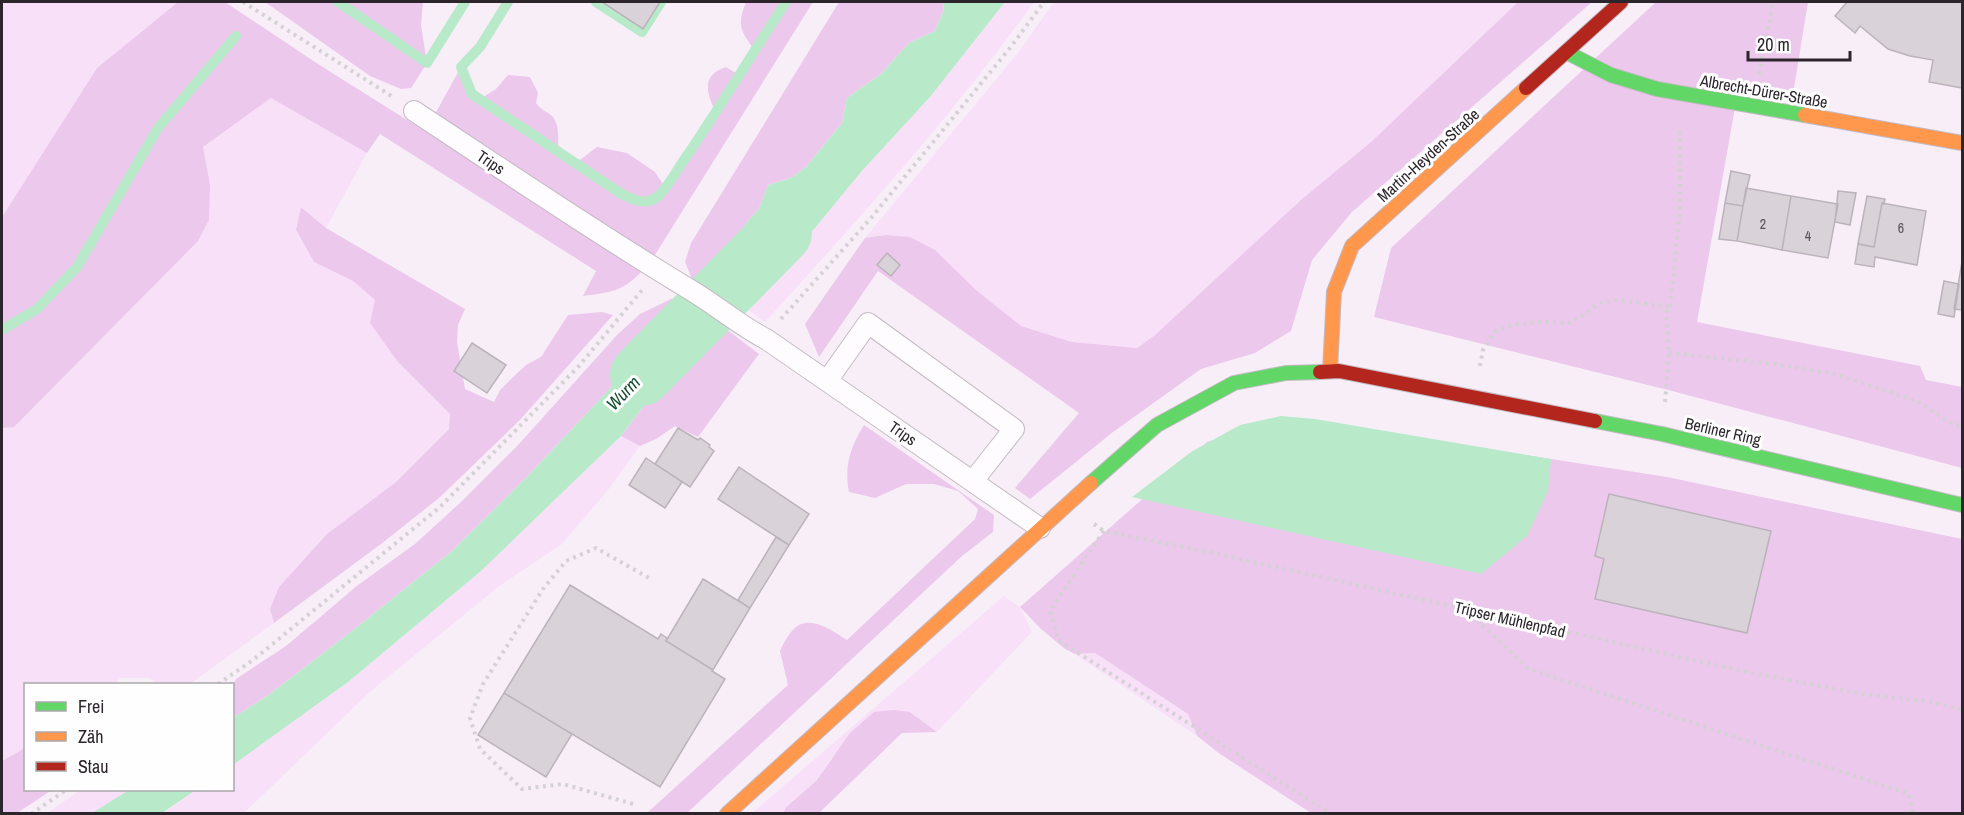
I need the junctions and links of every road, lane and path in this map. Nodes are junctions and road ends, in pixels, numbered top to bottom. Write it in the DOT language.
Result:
graph roads {
  1 [pos="243,2"];
  2 [pos="1044,2"];
  3 [pos="1621,2"];
  4 [pos="1773,2"];
  5 [pos="1566,52"];
  6 [pos="1680,94"];
  7 [pos="1752,105"];
  8 [pos="414,111"];
  9 [pos="1962,143"];
  10 [pos="658,272"];
  11 [pos="1670,308"];
  12 [pos="766,339"];
  13 [pos="1669,353"];
  14 [pos="1330,371"];
  15 [pos="827,381"];
  16 [pos="1475,399"];
  17 [pos="1962,426"];
  18 [pos="1662,434"];
  19 [pos="973,482"];
  20 [pos="1067,504"];
  21 [pos="1962,506"];
  22 [pos="1040,528"];
  23 [pos="1104,531"];
  24 [pos="649,578"];
  25 [pos="1465,609"];
  26 [pos="219,683"];
  27 [pos="1962,710"];
  28 [pos="63,791"];
  29 [pos="633,804"];
  30 [pos="31,813"];
  31 [pos="727,813"];
  32 [pos="1331,813"];
  33 [pos="1912,813"];
  1 -- 8 [label="path"];
  2 -- 12 [label="path"];
  3 -- 5 [label="main road, Martin-Heyden-Straße"];
  4 -- 7 [label="path"];
  5 -- 6 [label="main road, Albrecht-Dürer-Straße"];
  5 -- 14 [label="main road, Martin-Heyden-Straße"];
  6 -- 7 [label="main road, Albrecht-Dürer-Straße"];
  6 -- 11 [label="path"];
  7 -- 9 [label="main road, Albrecht-Dürer-Straße"];
  8 -- 10 [label="lane, Trips"];
  10 -- 12 [label="lane, Trips"];
  10 -- 26 [label="path"];
  11 -- 13 [label="path"];
  11 -- 16 [label="path"];
  12 -- 15 [label="lane, Trips"];
  13 -- 17 [label="path"];
  13 -- 18 [label="path"];
  14 -- 16 [label="main road, Berliner Ring"];
  14 -- 20 [label="main road, Berliner Ring"];
  15 -- 19 [label="lane, Trips"];
  15 -- 19 [label="lane"];
  16 -- 18 [label="main road, Berliner Ring"];
  18 -- 21 [label="main road, Berliner Ring"];
  19 -- 22 [label="lane, Trips"];
  20 -- 22 [label="main road, Berliner Ring"];
  20 -- 23 [label="path, Tripser Mühlenpfad"];
  22 -- 31 [label="main road, Berliner Ring"];
  23 -- 25 [label="path, Tripser Mühlenpfad"];
  23 -- 32 [label="path"];
  24 -- 29 [label="path"];
  25 -- 27 [label="path, Tripser Mühlenpfad"];
  25 -- 33 [label="path"];
  28 -- 30 [label="path"];
}
